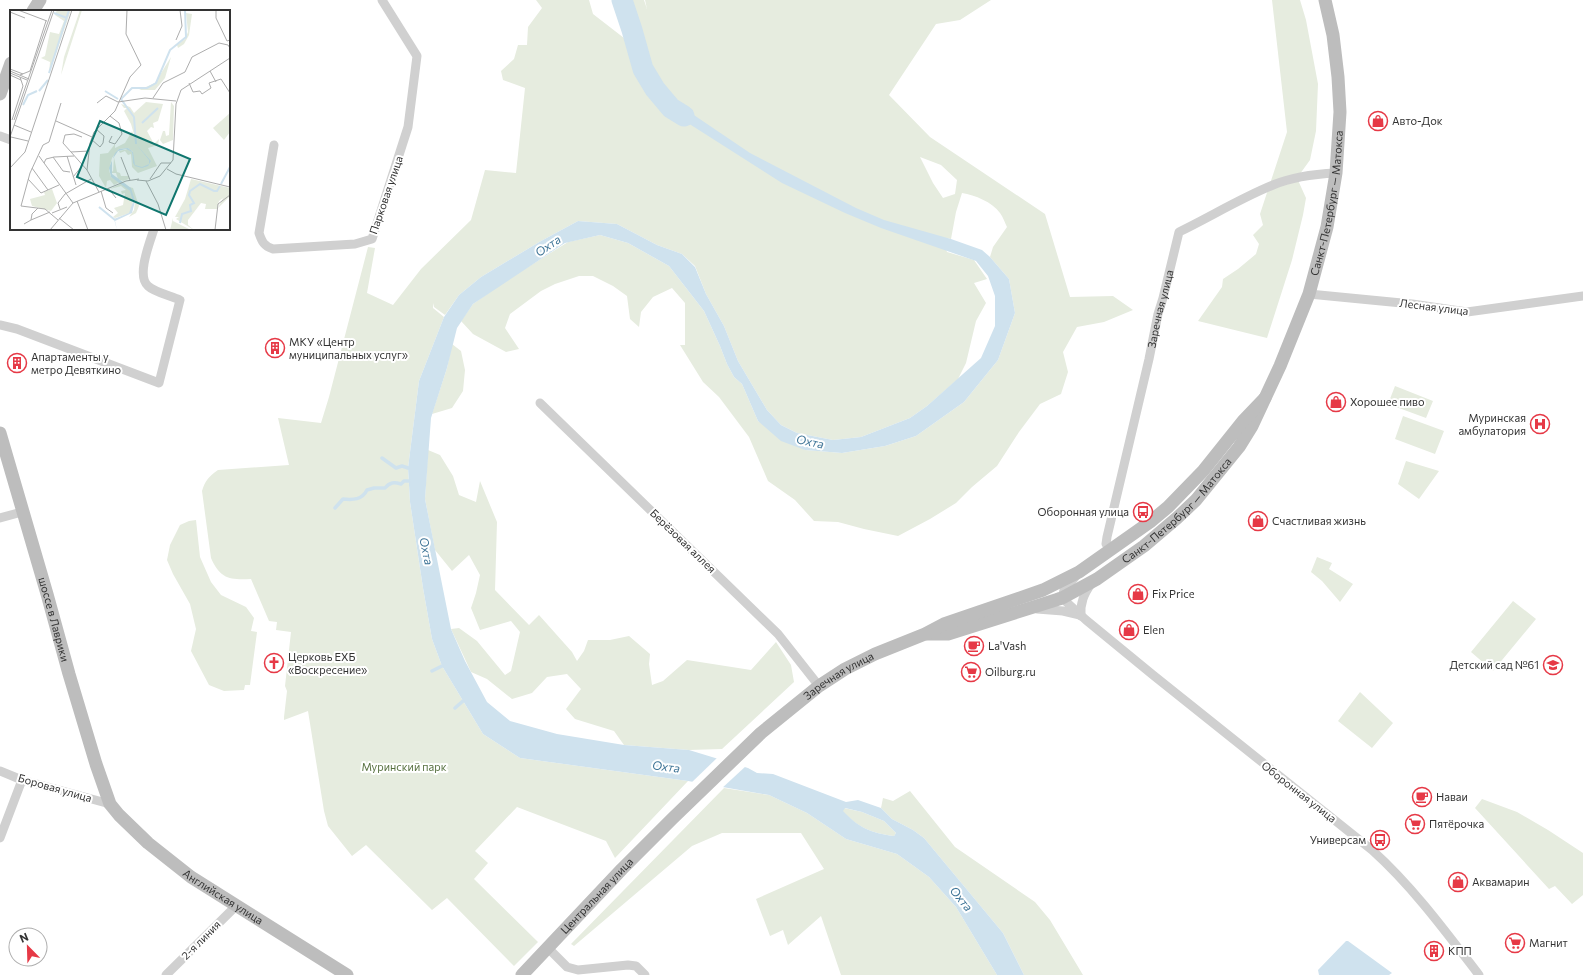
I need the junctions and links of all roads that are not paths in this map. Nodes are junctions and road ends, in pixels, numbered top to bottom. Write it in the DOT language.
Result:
graph roads {
  1 [pos="40,0"];
  2 [pos="382,0"];
  3 [pos="1326,0"];
  4 [pos="34,10"];
  5 [pos="10,65"];
  6 [pos="0,94"];
  7 [pos="0,136"];
  8 [pos="10,140"];
  9 [pos="274,145"];
  10 [pos="1336,174"];
  11 [pos="154,230"];
  12 [pos="1309,294"];
  13 [pos="1583,296"];
  14 [pos="0,325"];
  15 [pos="1265,398"];
  16 [pos="540,403"];
  17 [pos="0,433"];
  18 [pos="22,512"];
  19 [pos="0,518"];
  20 [pos="1111,551"];
  21 [pos="1079,572"];
  22 [pos="1093,581"];
  23 [pos="1062,598"];
  24 [pos="1019,605"];
  25 [pos="1081,616"];
  26 [pos="819,686"];
  27 [pos="0,770"];
  28 [pos="22,780"];
  29 [pos="110,804"];
  30 [pos="673,818"];
  31 [pos="0,838"];
  32 [pos="236,906"];
  33 [pos="548,948"];
  34 [pos="166,975"];
  35 [pos="347,975"];
  36 [pos="522,975"];
  37 [pos="645,975"];
  38 [pos="1480,975"];
  1 -- 4 [label="main road"];
  2 -- 9 [label="street, Парковая улица"];
  3 -- 10 [label="main road, Санкт-Петербург — Матокса"];
  5 -- 6 [label="main road"];
  7 -- 8 [label="street"];
  10 -- 12 [label="main road, Санкт-Петербург — Матокса"];
  10 -- 20 [label="street, Заречная улица"];
  11 -- 14 [label="street"];
  12 -- 13 [label="street, Лесная улица"];
  12 -- 15 [label="main road, Санкт-Петербург — Матокса"];
  15 -- 20 [label="main road, Санкт-Петербург — Матокса"];
  15 -- 22 [label="main road, Санкт-Петербург — Матокса"];
  16 -- 26 [label="street, Берёзовая аллея"];
  17 -- 18 [label="main road, шоссе в Лаврики"];
  18 -- 19 [label="street"];
  18 -- 29 [label="main road, шоссе в Лаврики"];
  20 -- 21 [label="main road, Санкт-Петербург — Матокса"];
  21 -- 23 [label="street"];
  21 -- 24 [label="main road, Санкт-Петербург — Матокса"];
  22 -- 23 [label="main road, Санкт-Петербург — Матокса"];
  22 -- 25 [label="street"];
  23 -- 24 [label="main road, Заречная улица"];
  23 -- 25 [label="street, Оборонная улица"];
  24 -- 25 [label="street"];
  24 -- 26 [label="main road, Заречная улица"];
  25 -- 38 [label="street, Оборонная улица"];
  26 -- 30 [label="main road, Заречная улица"];
  27 -- 28 [label="street, Боровая улица"];
  28 -- 29 [label="street, Боровая улица"];
  28 -- 31 [label="street"];
  29 -- 32 [label="main road, Английская улица"];
  30 -- 33 [label="main road, Центральная улица"];
  32 -- 34 [label="street, 2-я линия"];
  32 -- 35 [label="main road, Английская улица"];
  33 -- 36 [label="main road, Центральная улица"];
  33 -- 37 [label="street"];
}
